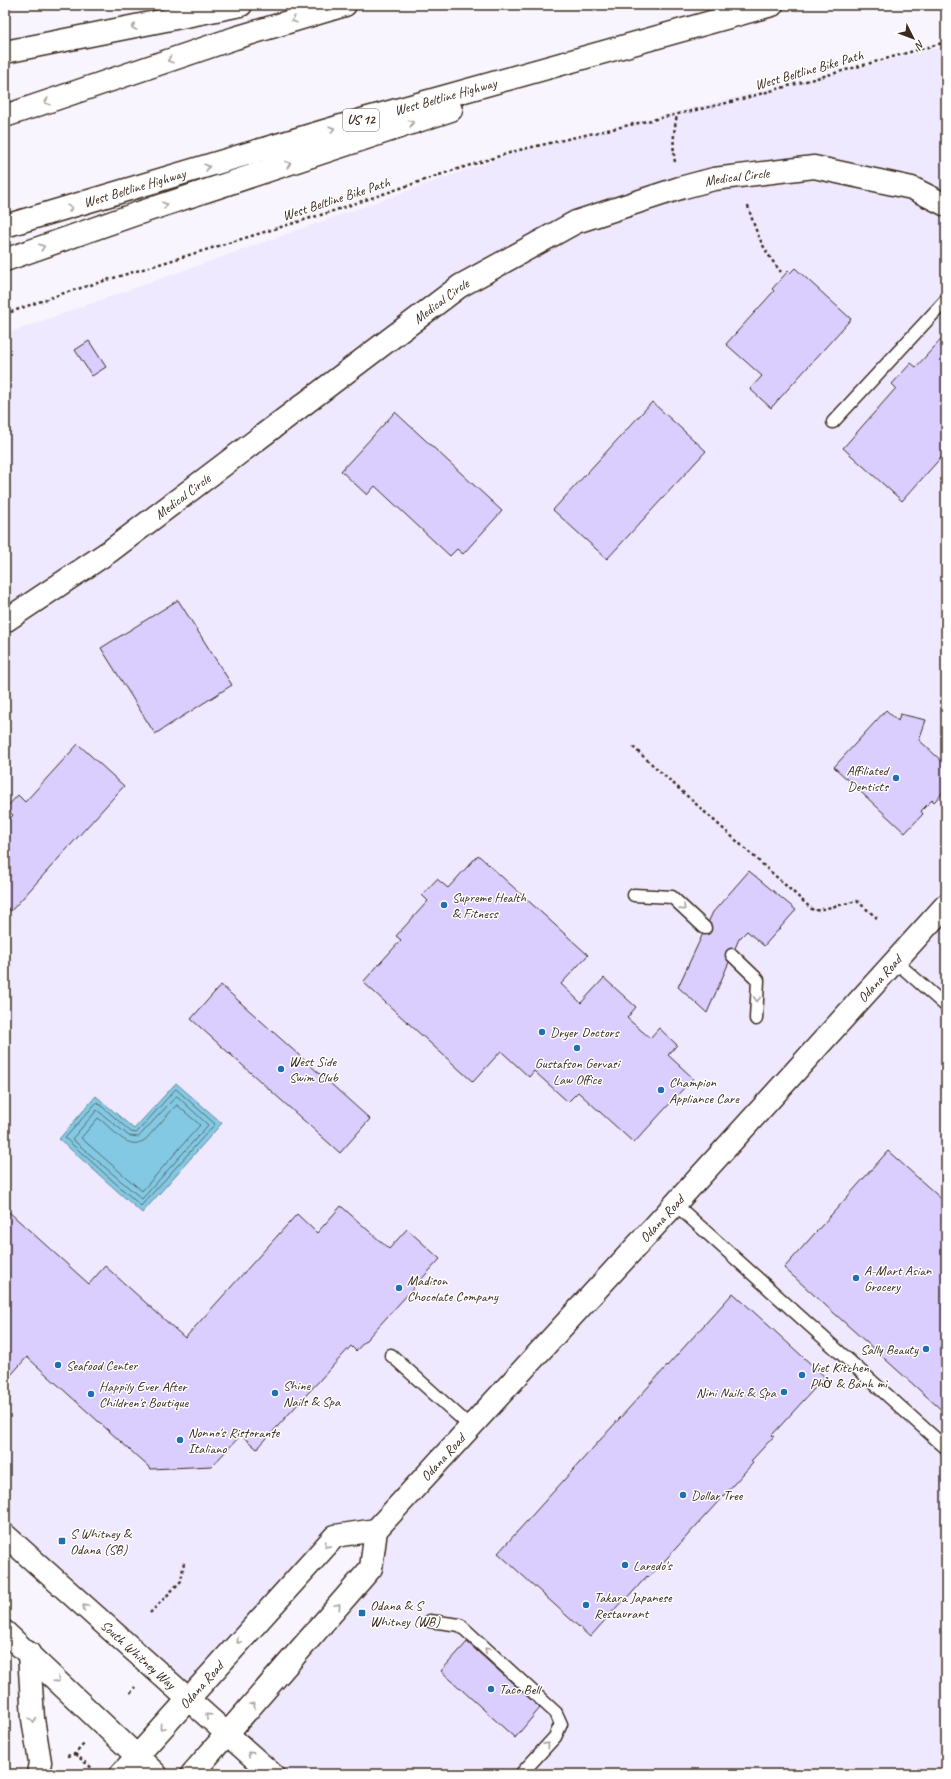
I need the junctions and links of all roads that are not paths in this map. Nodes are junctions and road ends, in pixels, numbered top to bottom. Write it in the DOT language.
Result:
graph roads {
  1 [pos="241,5"];
  2 [pos="345,5"];
  3 [pos="772,5"];
  4 [pos="719,21"];
  5 [pos="5,52"];
  6 [pos="5,116"];
  7 [pos="946,205"];
  8 [pos="5,226"];
  9 [pos="5,260"];
  10 [pos="946,300"];
  11 [pos="833,422"];
  12 [pos="5,621"];
  13 [pos="634,895"];
  14 [pos="946,905"];
  15 [pos="704,928"];
  16 [pos="732,955"];
  17 [pos="895,962"];
  18 [pos="946,1006"];
  19 [pos="756,1019"];
  20 [pos="676,1204"];
  21 [pos="391,1355"];
  22 [pos="471,1427"];
  23 [pos="946,1448"];
  24 [pos="376,1530"];
  25 [pos="5,1535"];
  26 [pos="430,1622"];
  27 [pos="5,1632"];
  28 [pos="29,1653"];
  29 [pos="188,1698"];
  30 [pos="228,1734"];
  31 [pos="137,1756"];
  32 [pos="38,1774"];
  33 [pos="120,1774"];
  34 [pos="156,1774"];
  35 [pos="192,1774"];
  36 [pos="272,1774"];
  37 [pos="521,1774"];
  1 -- 5 [label="main road, one-way"];
  2 -- 6 [label="main road, one-way"];
  3 -- 4 [label="main road, West Beltline Highway / US 12"];
  8 -- 4 [label="main road, West Beltline Highway / US 12, one-way"];
  9 -- 4 [label="main road, one-way"];
  7 -- 12 [label="main road, Medical Circle"];
  10 -- 11 [label="lane"];
  13 -- 15 [label="lane, one-way"];
  14 -- 17 [label="main road, Odana Road"];
  16 -- 19 [label="lane, one-way"];
  17 -- 18 [label="lane"];
  17 -- 20 [label="main road, Odana Road"];
  20 -- 22 [label="main road, Odana Road"];
  20 -- 23 [label="lane"];
  21 -- 22 [label="lane"];
  22 -- 24 [label="main road, Odana Road"];
  24 -- 29 [label="main road, Odana Road, one-way"];
  30 -- 24 [label="main road, one-way"];
  29 -- 25 [label="main road, South Whitney Way, one-way"];
  37 -- 26 [label="lane, one-way"];
  27 -- 28 [label="main road"];
  28 -- 31 [label="main road, one-way"];
  28 -- 32 [label="main road, one-way"];
  30 -- 29 [label="main road, South Whitney Way, one-way"];
  29 -- 31 [label="main road, Odana Road, one-way"];
  30 -- 35 [label="main road"];
  36 -- 30 [label="main road, South Whitney Way, one-way"];
  31 -- 33 [label="main road, Odana Road"];
  31 -- 34 [label="main road"];
}
